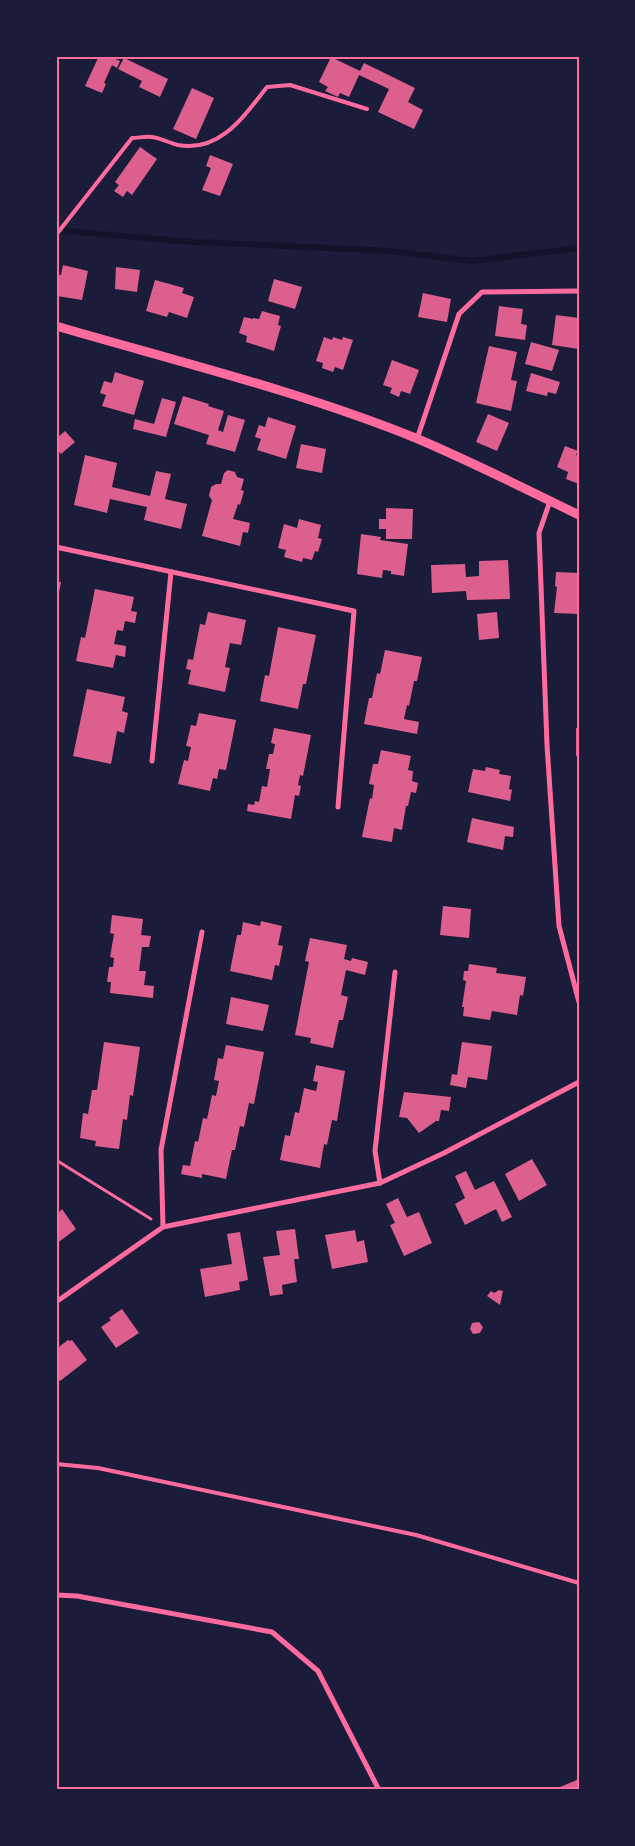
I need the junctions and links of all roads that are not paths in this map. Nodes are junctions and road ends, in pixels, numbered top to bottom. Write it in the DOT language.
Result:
graph roads {
  1 [pos="367,109"];
  2 [pos="56,235"];
  3 [pos="579,291"];
  4 [pos="56,326"];
  5 [pos="417,439"];
  6 [pos="550,500"];
  7 [pos="579,515"];
  8 [pos="56,547"];
  9 [pos="171,572"];
  10 [pos="152,761"];
  11 [pos="338,807"];
  12 [pos="202,932"];
  13 [pos="395,972"];
  14 [pos="579,1002"];
  15 [pos="579,1082"];
  16 [pos="380,1183"];
  17 [pos="164,1227"];
  18 [pos="56,1302"];
  19 [pos="56,1464"];
  20 [pos="579,1583"];
  21 [pos="56,1595"];
  22 [pos="379,1790"];
  1 -- 2 [label="lane"];
  3 -- 5 [label="street"];
  4 -- 5 [label="street"];
  5 -- 6 [label="street"];
  6 -- 7 [label="street"];
  6 -- 14 [label="street"];
  8 -- 9 [label="street"];
  9 -- 10 [label="street"];
  9 -- 11 [label="street"];
  12 -- 17 [label="street"];
  13 -- 16 [label="street"];
  15 -- 16 [label="street"];
  16 -- 17 [label="street"];
  17 -- 18 [label="street"];
  19 -- 20 [label="lane"];
  21 -- 22 [label="street"];
}
